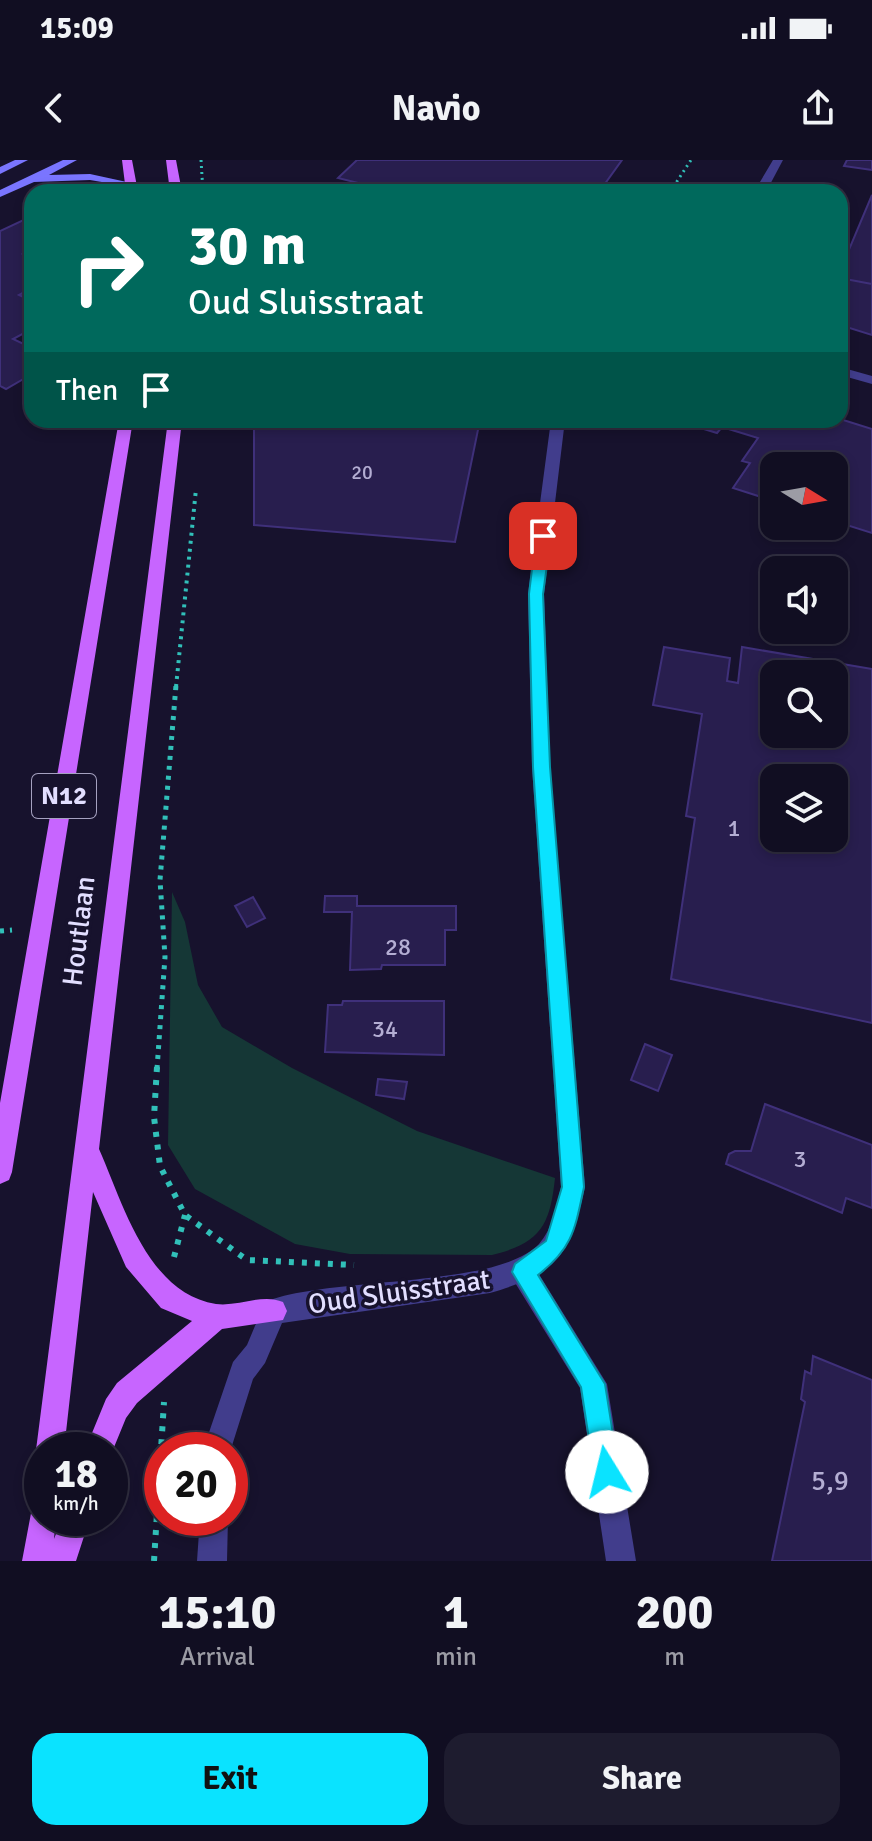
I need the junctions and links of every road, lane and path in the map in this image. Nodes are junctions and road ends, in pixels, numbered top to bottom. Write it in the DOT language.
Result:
graph roads {
  1 [pos="23,160"];
  2 [pos="72,160"];
  3 [pos="127,160"];
  4 [pos="171,160"];
  5 [pos="182,160"];
  6 [pos="201,160"];
  7 [pos="691,160"];
  8 [pos="778,160"];
  9 [pos="0,171"];
  10 [pos="174,175"];
  11 [pos="32,179"];
  12 [pos="117,184"];
  13 [pos="131,184"];
  14 [pos="175,184"];
  15 [pos="202,184"];
  16 [pos="675,184"];
  17 [pos="764,184"];
  18 [pos="0,194"];
  19 [pos="848,373"];
  20 [pos="872,380"];
  21 [pos="125,428"];
  22 [pos="174,428"];
  23 [pos="557,428"];
  24 [pos="197,476"];
  25 [pos="85,1146"];
  26 [pos="0,1172"];
  27 [pos="358,1265"];
  28 [pos="523,1272"];
  29 [pos="274,1311"];
  30 [pos="217,1317"];
  31 [pos="167,1362"];
  32 [pos="52,1432"];
  33 [pos="106,1432"];
  34 [pos="223,1432"];
  35 [pos="40,1536"];
  36 [pos="70,1536"];
  37 [pos="213,1536"];
  38 [pos="37,1561"];
  39 [pos="61,1561"];
  40 [pos="154,1561"];
  41 [pos="212,1561"];
  42 [pos="621,1561"];
  1 -- 9 [label="main road"];
  2 -- 11 [label="main road"];
  3 -- 13 [label="main road"];
  4 -- 10 [label="main road"];
  5 -- 10 [label="main road"];
  6 -- 15 [label="path"];
  7 -- 16 [label="path"];
  8 -- 17 [label="street"];
  10 -- 14 [label="main road"];
  11 -- 12 [label="main road"];
  11 -- 18 [label="main road"];
  19 -- 20 [label="street"];
  21 -- 26 [label="main road, Houtlaan / N12"];
  22 -- 25 [label="main road, Houtlaan / N12"];
  23 -- 28 [label="street, Oud Sluisstraat"];
  24 -- 27 [label="path"];
  25 -- 30 [label="main road"];
  25 -- 32 [label="main road, Houtlaan / N12"];
  28 -- 29 [label="street, Oud Sluisstraat"];
  28 -- 42 [label="street"];
  29 -- 30 [label="main road"];
  29 -- 34 [label="street, Oud Sluisstraat"];
  30 -- 31 [label="main road"];
  31 -- 33 [label="main road"];
  31 -- 40 [label="path"];
  35 -- 38 [label="main road"];
  36 -- 39 [label="main road"];
  37 -- 41 [label="street"];
}
